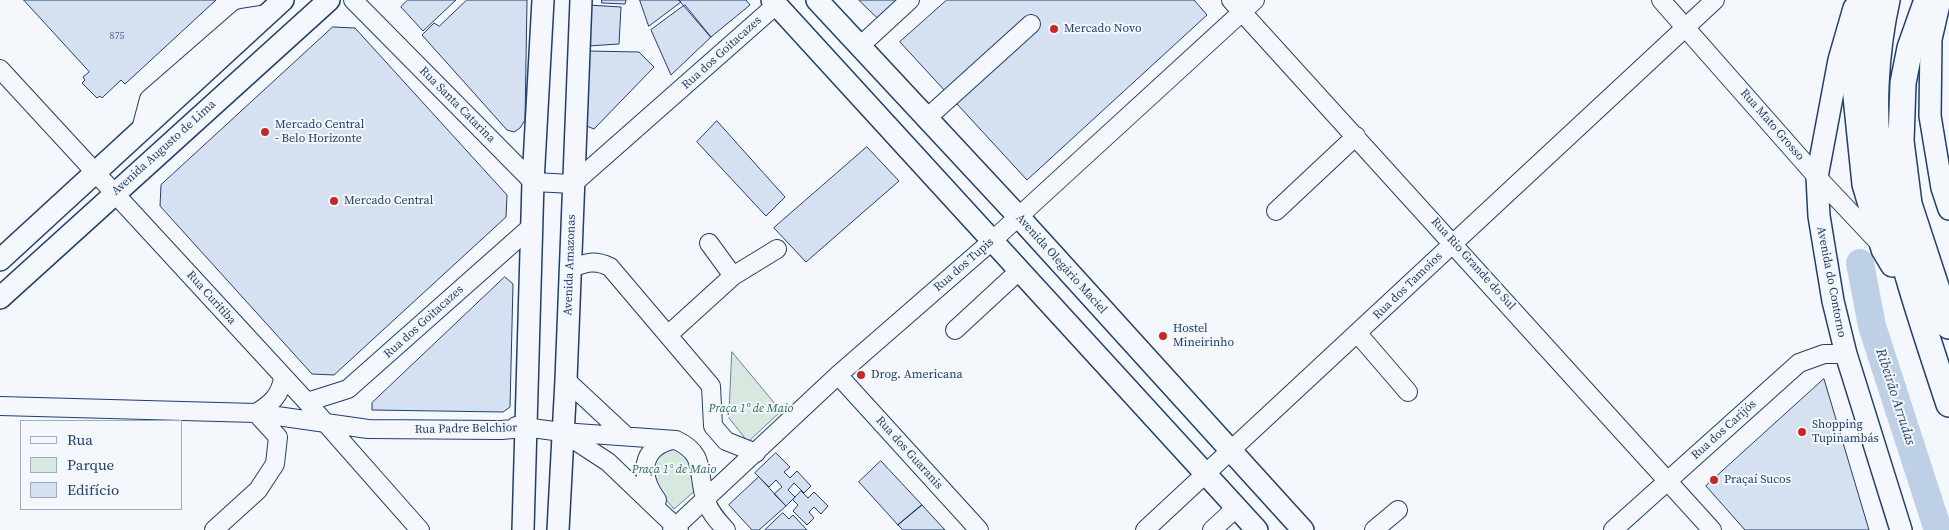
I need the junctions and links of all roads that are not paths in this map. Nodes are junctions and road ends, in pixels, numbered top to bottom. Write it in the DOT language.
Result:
graph roads {
  1 [pos="328,0"];
  2 [pos="353,0"];
  3 [pos="543,0"];
  4 [pos="581,0"];
  5 [pos="817,0"];
  6 [pos="910,0"];
  7 [pos="1662,0"];
  8 [pos="1716,0"];
  9 [pos="1857,0"];
  10 [pos="1862,0"];
  11 [pos="1887,0"];
  12 [pos="1927,0"];
  13 [pos="1940,0"];
  14 [pos="776,2"];
  15 [pos="1243,4"];
  16 [pos="276,7"];
  17 [pos="1031,24"];
  18 [pos="1687,27"];
  19 [pos="860,46"];
  20 [pos="0,69"];
  21 [pos="927,118"];
  22 [pos="1356,136"];
  23 [pos="95,171"];
  24 [pos="1817,177"];
  25 [pos="533,182"];
  26 [pos="573,184"];
  27 [pos="115,192"];
  28 [pos="1949,209"];
  29 [pos="1276,211"];
  30 [pos="1018,216"];
  31 [pos="532,226"];
  32 [pos="993,240"];
  33 [pos="1453,242"];
  34 [pos="709,243"];
  35 [pos="1884,248"];
  36 [pos="776,249"];
  37 [pos="0,260"];
  38 [pos="569,269"];
  39 [pos="1020,270"];
  40 [pos="733,276"];
  41 [pos="0,298"];
  42 [pos="1914,301"];
  43 [pos="1949,326"];
  44 [pos="955,330"];
  45 [pos="1358,334"];
  46 [pos="668,335"];
  47 [pos="1846,354"];
  48 [pos="838,375"];
  49 [pos="283,377"];
  50 [pos="566,380"];
  51 [pos="1408,392"];
  52 [pos="307,402"];
  53 [pos="1949,404"];
  54 [pos="0,406"];
  55 [pos="256,414"];
  56 [pos="326,424"];
  57 [pos="526,428"];
  58 [pos="562,432"];
  59 [pos="625,436"];
  60 [pos="676,440"];
  61 [pos="1231,451"];
  62 [pos="756,452"];
  63 [pos="1206,474"];
  64 [pos="1667,480"];
  65 [pos="705,500"];
  66 [pos="1236,508"];
  67 [pos="1398,510"];
  68 [pos="676,529"];
  69 [pos="214,530"];
  70 [pos="420,530"];
  71 [pos="523,530"];
  72 [pos="558,530"];
  73 [pos="726,530"];
  74 [pos="979,530"];
  75 [pos="1145,530"];
  76 [pos="1212,530"];
  77 [pos="1257,530"];
  78 [pos="1303,530"];
  79 [pos="1374,530"];
  80 [pos="1614,530"];
  81 [pos="1712,530"];
  82 [pos="1901,530"];
  1 -- 27 [label="main road, Avenida Augusto de Lima"];
  2 -- 25 [label="street, Rua Santa Catarina"];
  3 -- 25 [label="main road"];
  4 -- 26 [label="main road, Avenida Amazonas"];
  5 -- 19 [label="main road, Avenida Olegário Maciel"];
  6 -- 19 [label="street"];
  7 -- 18 [label="street, Rua Mato Grosso"];
  8 -- 18 [label="street, Rua dos Tamoios"];
  9 -- 24 [label="main road, Avenida do Contorno"];
  10 -- 35 [label="highway"];
  11 -- 42 [label="highway"];
  12 -- 43 [label="highway"];
  13 -- 28 [label="main road"];
  14 -- 26 [label="street, Rua dos Goitacazes"];
  14 -- 32 [label="main road"];
  15 -- 22 [label="street, Rua Rio Grande do Sul"];
  15 -- 30 [label="street, Rua dos Tupis"];
  16 -- 23 [label="main road"];
  17 -- 21 [label="street"];
  18 -- 24 [label="street, Rua Mato Grosso"];
  18 -- 33 [label="street, Rua dos Tamoios"];
  19 -- 21 [label="main road, Avenida Olegário Maciel"];
  20 -- 23 [label="street, Rua Curitiba"];
  21 -- 30 [label="main road, Avenida Olegário Maciel"];
  22 -- 29 [label="street"];
  22 -- 33 [label="street, Rua Rio Grande do Sul"];
  23 -- 27 [label="street, Rua Curitiba"];
  23 -- 37 [label="main road"];
  24 -- 35 [label="street, Rua Mato Grosso"];
  24 -- 47 [label="main road, Avenida do Contorno"];
  25 -- 26 [label="street"];
  25 -- 31 [label="main road"];
  26 -- 38 [label="main road, Avenida Amazonas"];
  27 -- 41 [label="main road, Avenida Augusto de Lima"];
  27 -- 49 [label="street, Rua Curitiba"];
  30 -- 32 [label="street, Rua dos Tupis"];
  30 -- 61 [label="main road, Avenida Olegário Maciel"];
  31 -- 52 [label="street, Rua dos Goitacazes"];
  31 -- 57 [label="main road"];
  32 -- 39 [label="main road"];
  32 -- 48 [label="street, Rua dos Tupis"];
  33 -- 45 [label="street, Rua dos Tamoios"];
  33 -- 64 [label="street, Rua Rio Grande do Sul"];
  34 -- 40 [label="street"];
  35 -- 42 [label="highway"];
  36 -- 40 [label="street"];
  38 -- 46 [label="street"];
  38 -- 50 [label="main road, Avenida Amazonas"];
  39 -- 44 [label="street"];
  39 -- 63 [label="main road"];
  40 -- 46 [label="street"];
  42 -- 53 [label="highway"];
  45 -- 51 [label="street"];
  45 -- 61 [label="street, Rua dos Tamoios"];
  46 -- 62 [label="street"];
  47 -- 64 [label="street, Rua dos Carijós"];
  47 -- 82 [label="main road, Avenida do Contorno"];
  48 -- 62 [label="street, Rua dos Tupis"];
  48 -- 74 [label="street, Rua dos Guaranis"];
  49 -- 52 [label="street, Rua Curitiba"];
  49 -- 55 [label="street"];
  50 -- 58 [label="main road, Avenida Amazonas"];
  50 -- 59 [label="street"];
  52 -- 56 [label="street, Rua Curitiba"];
  54 -- 55 [label="street, Rua Padre Belchior"];
  55 -- 56 [label="street, Rua Padre Belchior"];
  55 -- 69 [label="street"];
  56 -- 57 [label="street, Rua Padre Belchior"];
  56 -- 70 [label="street, Rua Curitiba"];
  57 -- 58 [label="street, Rua Padre Belchior"];
  57 -- 71 [label="main road"];
  58 -- 59 [label="street, Rua Padre Belchior"];
  58 -- 68 [label="street"];
  58 -- 72 [label="main road, Avenida Amazonas"];
  59 -- 60 [label="street, Rua Padre Belchior"];
  60 -- 65 [label="street"];
  60 -- 68 [label="street"];
  61 -- 63 [label="street, Rua dos Tamoios"];
  61 -- 78 [label="main road, Avenida Olegário Maciel"];
  62 -- 65 [label="street, Rua dos Tupis"];
  63 -- 66 [label="main road"];
  63 -- 75 [label="street, Rua dos Tamoios"];
  64 -- 80 [label="street, Rua dos Carijós"];
  64 -- 81 [label="street, Rua Rio Grande do Sul"];
  65 -- 68 [label="street, Rua dos Tupis"];
  65 -- 73 [label="street"];
  66 -- 76 [label="street"];
  66 -- 77 [label="main road"];
  67 -- 79 [label="street"];
}
